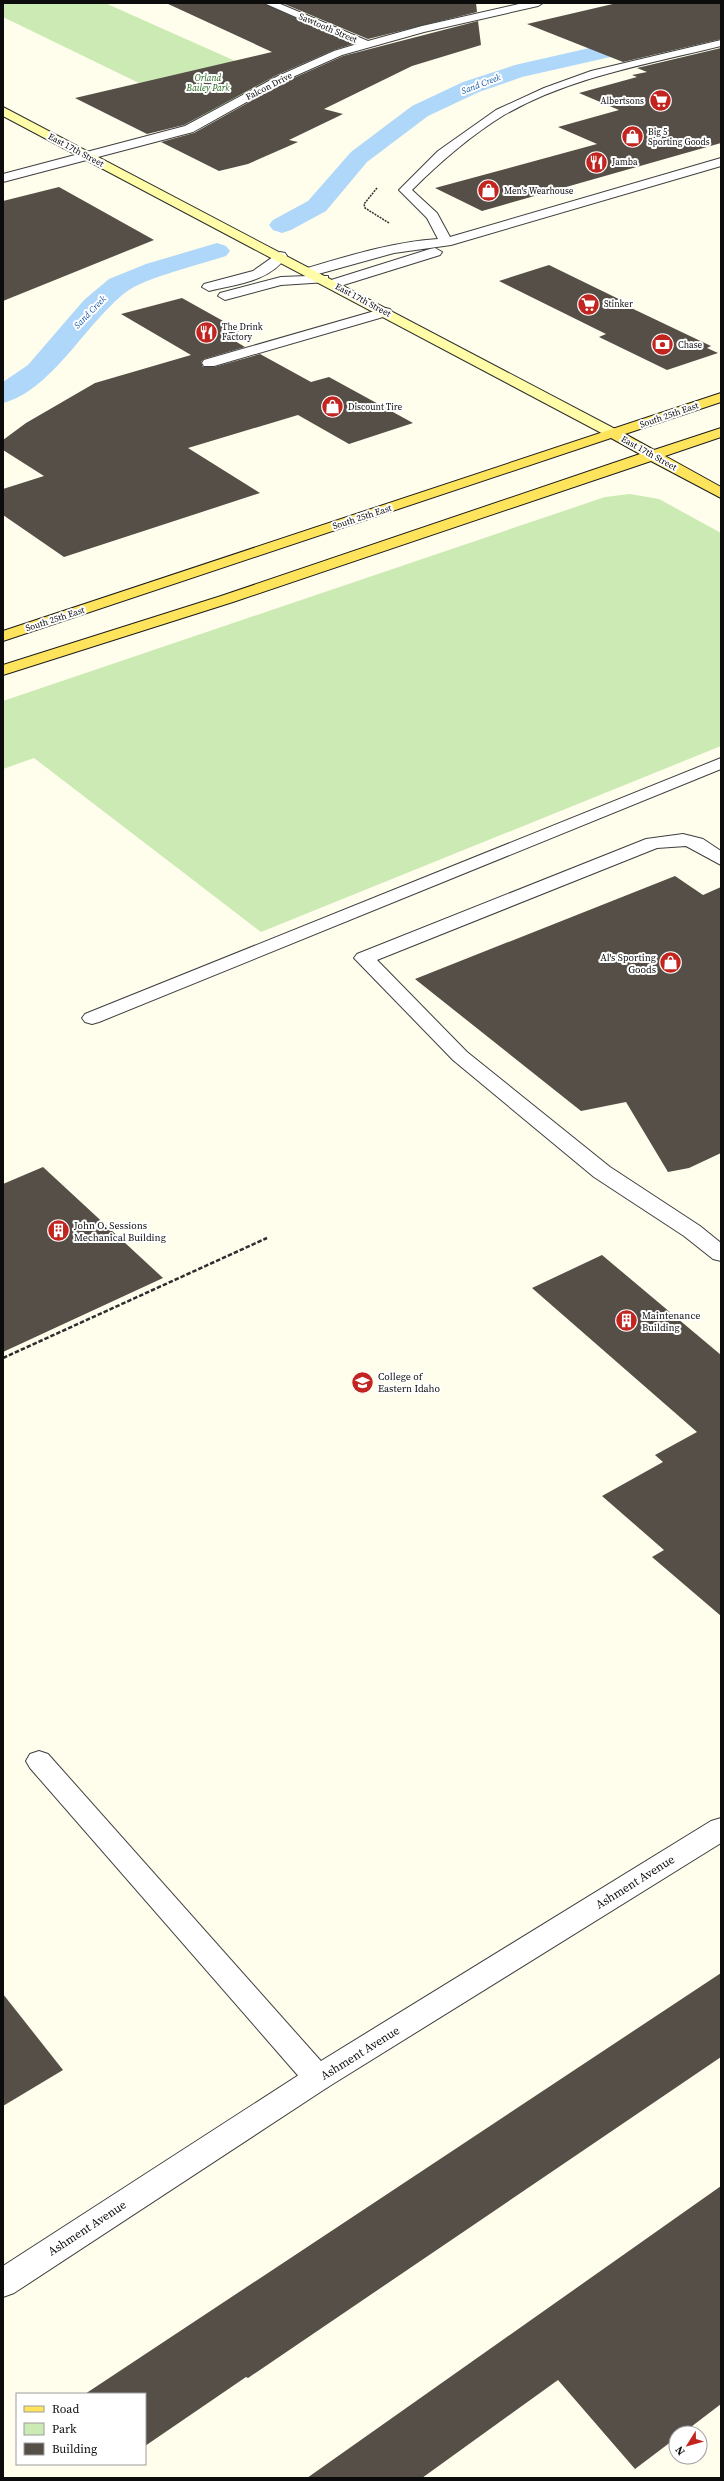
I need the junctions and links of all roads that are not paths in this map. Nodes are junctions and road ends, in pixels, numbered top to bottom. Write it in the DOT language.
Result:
graph roads {
  1 [pos="269,3"];
  2 [pos="538,3"];
  3 [pos="721,43"];
  4 [pos="366,44"];
  5 [pos="3,111"];
  6 [pos="89,156"];
  7 [pos="721,162"];
  8 [pos="3,178"];
  9 [pos="446,242"];
  10 [pos="280,256"];
  11 [pos="309,272"];
  12 [pos="327,281"];
  13 [pos="209,287"];
  14 [pos="225,296"];
  15 [pos="386,312"];
  16 [pos="209,363"];
  17 [pos="721,397"];
  18 [pos="721,432"];
  19 [pos="614,434"];
  20 [pos="653,455"];
  21 [pos="721,493"];
  22 [pos="3,636"];
  23 [pos="3,670"];
  24 [pos="721,763"];
  25 [pos="721,860"];
  26 [pos="92,1018"];
  27 [pos="721,1254"];
  28 [pos="39,1761"];
  29 [pos="721,1830"];
  30 [pos="318,2078"];
  31 [pos="3,2283"];
  1 -- 4 [label="street, Sawtooth Street"];
  2 -- 4 [label="street, Falcon Drive"];
  3 -- 9 [label="street"];
  4 -- 6 [label="street, Falcon Drive"];
  5 -- 6 [label="main road, East 17th Street"];
  6 -- 8 [label="street, Falcon Drive"];
  6 -- 10 [label="main road, East 17th Street"];
  7 -- 9 [label="street"];
  9 -- 11 [label="street"];
  9 -- 12 [label="street"];
  10 -- 11 [label="main road, East 17th Street"];
  10 -- 13 [label="street"];
  11 -- 12 [label="main road, East 17th Street"];
  12 -- 14 [label="street"];
  12 -- 15 [label="main road, East 17th Street"];
  15 -- 16 [label="street"];
  15 -- 19 [label="main road, East 17th Street"];
  17 -- 19 [label="main road, South 25th East"];
  18 -- 20 [label="main road"];
  19 -- 20 [label="main road, East 17th Street"];
  19 -- 22 [label="main road, South 25th East"];
  20 -- 21 [label="main road, East 17th Street"];
  20 -- 23 [label="main road"];
  24 -- 26 [label="street"];
  25 -- 27 [label="street"];
  28 -- 30 [label="street"];
  29 -- 30 [label="street, Ashment Avenue"];
  30 -- 31 [label="street, Ashment Avenue"];
}
